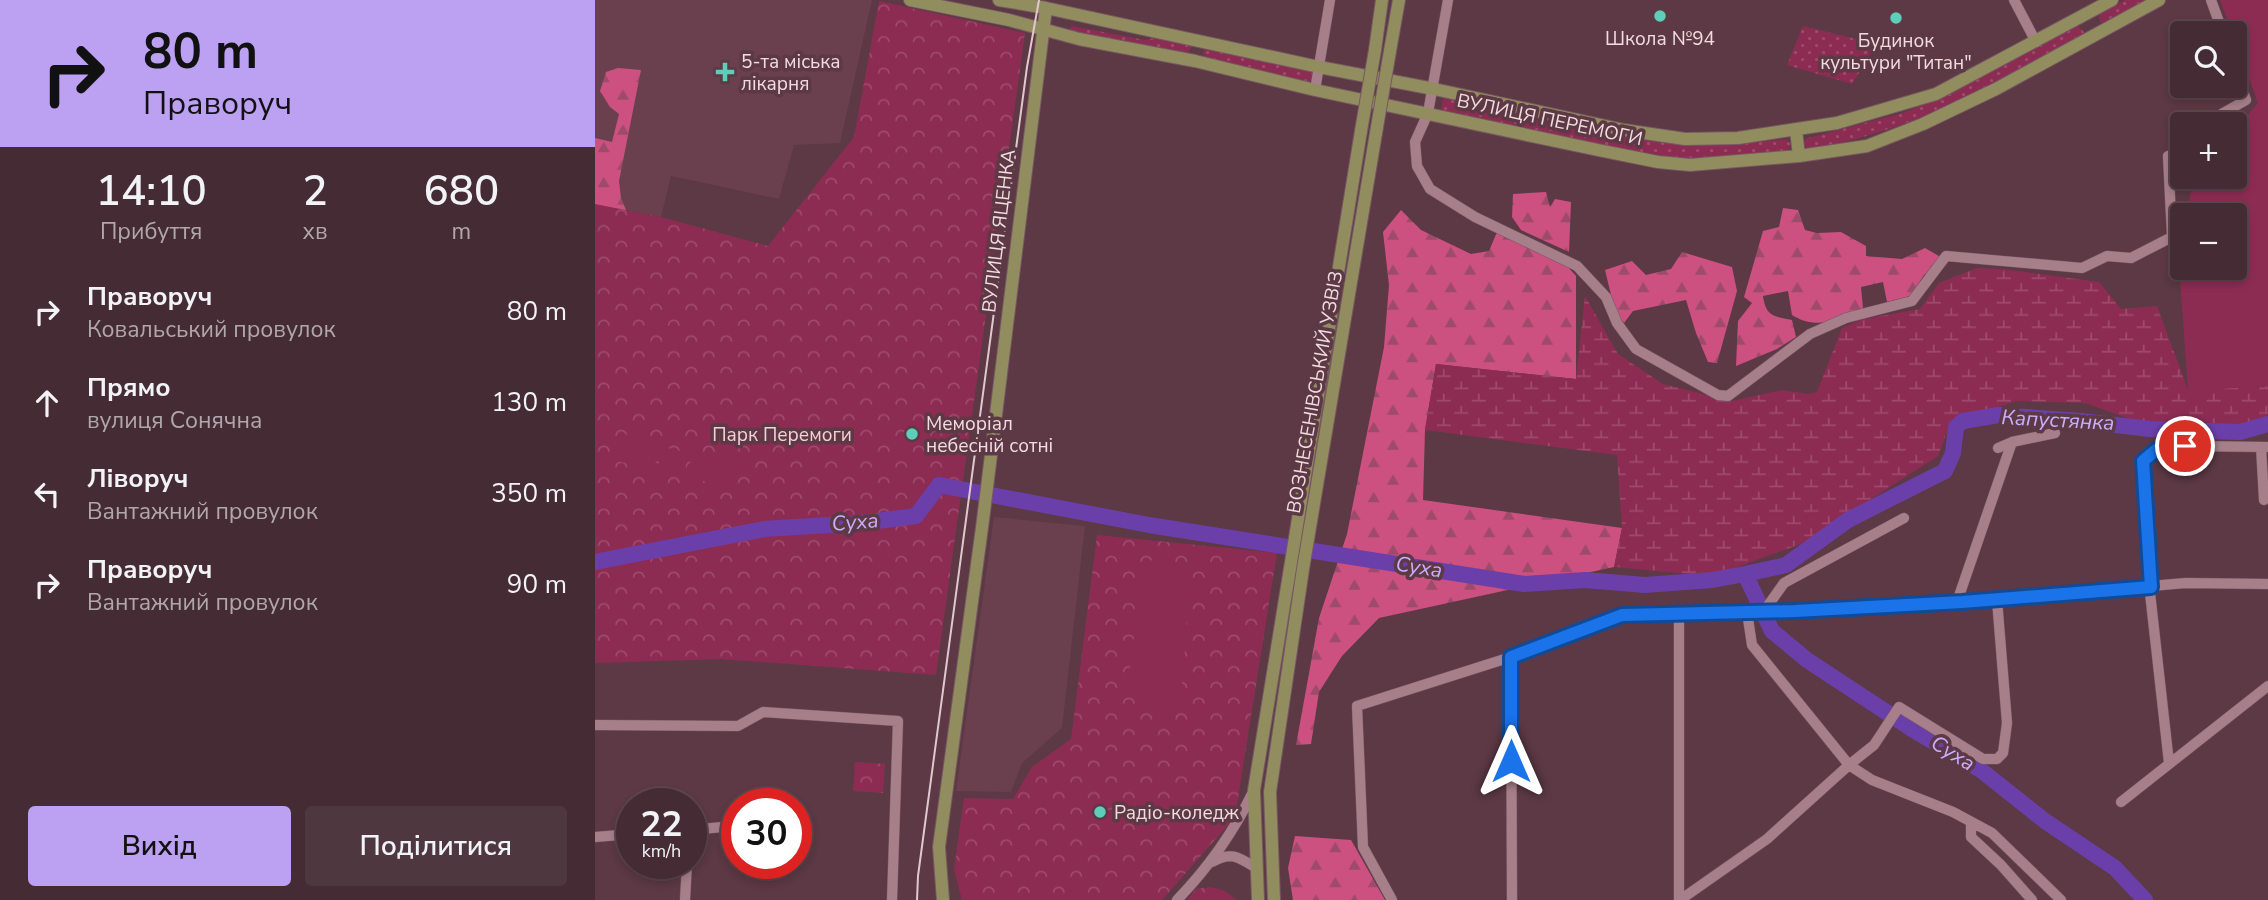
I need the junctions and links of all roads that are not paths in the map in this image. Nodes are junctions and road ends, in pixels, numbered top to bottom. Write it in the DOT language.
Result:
graph roads {
  1 [pos="910,0"];
  2 [pos="1330,0"];
  3 [pos="1382,0"];
  4 [pos="1399,0"];
  5 [pos="1448,0"];
  6 [pos="2014,0"];
  7 [pos="2112,0"];
  8 [pos="2159,0"];
  9 [pos="2211,0"];
  10 [pos="1006,1"];
  11 [pos="1046,4"];
  12 [pos="2086,15"];
  13 [pos="2219,21"];
  14 [pos="1043,30"];
  15 [pos="2098,34"];
  16 [pos="1198,40"];
  17 [pos="2036,42"];
  18 [pos="1195,61"];
  19 [pos="1319,67"];
  20 [pos="1434,89"];
  21 [pos="1315,90"];
  22 [pos="2245,98"];
  23 [pos="2225,112"];
  24 [pos="1428,113"];
  25 [pos="1796,130"];
  26 [pos="2170,155"];
  27 [pos="1799,156"];
  28 [pos="2055,433"];
  29 [pos="2012,442"];
  30 [pos="1998,447"];
  31 [pos="2264,447"];
  32 [pos="2264,500"];
  33 [pos="1904,518"];
  34 [pos="1304,526"];
  35 [pos="1297,568"];
  36 [pos="2268,584"];
  37 [pos="2151,587"];
  38 [pos="1997,600"];
  39 [pos="1962,602"];
  40 [pos="1679,613"];
  41 [pos="1750,613"];
  42 [pos="1767,613"];
  43 [pos="1511,657"];
  44 [pos="2268,686"];
  45 [pos="595,725"];
  46 [pos="2169,762"];
  47 [pos="1849,765"];
  48 [pos="1254,790"];
  49 [pos="2121,802"];
  50 [pos="1971,822"];
  51 [pos="616,835"];
  52 [pos="595,837"];
  53 [pos="1212,862"];
  54 [pos="1256,868"];
  55 [pos="686,879"];
  56 [pos="685,900"];
  57 [pos="892,900"];
  58 [pos="943,900"];
  59 [pos="1177,900"];
  60 [pos="1258,900"];
  61 [pos="1274,900"];
  62 [pos="1392,900"];
  63 [pos="1512,900"];
  64 [pos="1680,900"];
  65 [pos="2032,900"];
  66 [pos="2061,900"];
  1 -- 14 [label="main road, ВУЛИЦЯ ПЕРЕМОГИ"];
  2 -- 19 [label="street"];
  3 -- 34 [label="main road, ВОЗНЕСЕНІВСЬКИЙ УЗВІЗ, bridge"];
  4 -- 34 [label="main road, ВОЗНЕСЕНІВСЬКИЙ УЗВІЗ, bridge"];
  5 -- 20 [label="street"];
  6 -- 17 [label="street"];
  7 -- 12 [label="main road, ВУЛИЦЯ ПЕРЕМОГИ"];
  8 -- 15 [label="main road, ВУЛИЦЯ ПЕРЕМОГИ"];
  9 -- 13 [label="street"];
  10 -- 11 [label="main road, ВУЛИЦЯ ПЕРЕМОГИ"];
  11 -- 14 [label="main road, ВУЛИЦЯ ЯЦЕНКА"];
  11 -- 16 [label="main road, ВУЛИЦЯ ПЕРЕМОГИ"];
  12 -- 15 [label="main road"];
  12 -- 17 [label="main road, ВУЛИЦЯ ПЕРЕМОГИ"];
  14 -- 18 [label="main road, ВУЛИЦЯ ПЕРЕМОГИ"];
  14 -- 58 [label="main road, ВУЛИЦЯ ЯЦЕНКА"];
  15 -- 27 [label="main road, ВУЛИЦЯ ПЕРЕМОГИ"];
  16 -- 18 [label="main road"];
  16 -- 19 [label="main road, ВУЛИЦЯ ПЕРЕМОГИ"];
  17 -- 25 [label="main road, ВУЛИЦЯ ПЕРЕМОГИ"];
  18 -- 21 [label="main road, ВУЛИЦЯ ПЕРЕМОГИ"];
  19 -- 20 [label="main road, ВУЛИЦЯ ПЕРЕМОГИ"];
  19 -- 21 [label="street"];
  20 -- 24 [label="street"];
  20 -- 25 [label="main road, ВУЛИЦЯ ПЕРЕМОГИ"];
  21 -- 24 [label="main road, ВУЛИЦЯ ПЕРЕМОГИ"];
  22 -- 23 [label="street"];
  24 -- 26 [label="street"];
  24 -- 27 [label="main road, ВУЛИЦЯ ПЕРЕМОГИ"];
  25 -- 27 [label="main road"];
  28 -- 29 [label="street"];
  29 -- 30 [label="street"];
  29 -- 39 [label="street"];
  31 -- 32 [label="street"];
  31 -- 37 [label="street"];
  33 -- 42 [label="street"];
  34 -- 35 [label="main road, ВОЗНЕСЕНІВСЬКИЙ УЗВІЗ"];
  35 -- 48 [label="main road, ВОЗНЕСЕНІВСЬКИЙ УЗВІЗ"];
  35 -- 61 [label="main road, ВОЗНЕСЕНІВСЬКИЙ УЗВІЗ"];
  36 -- 37 [label="street"];
  37 -- 38 [label="street"];
  37 -- 46 [label="street"];
  38 -- 39 [label="street"];
  38 -- 47 [label="street"];
  39 -- 42 [label="street"];
  40 -- 41 [label="street"];
  40 -- 43 [label="street"];
  40 -- 64 [label="street"];
  41 -- 42 [label="street"];
  41 -- 47 [label="street"];
  43 -- 62 [label="street"];
  43 -- 63 [label="street"];
  44 -- 46 [label="street"];
  45 -- 57 [label="street"];
  46 -- 49 [label="street"];
  47 -- 50 [label="street"];
  47 -- 64 [label="street"];
  48 -- 53 [label="street"];
  48 -- 54 [label="main road, ВОЗНЕСЕНІВСЬКИЙ УЗВІЗ"];
  50 -- 65 [label="street"];
  50 -- 66 [label="street"];
  51 -- 52 [label="street"];
  53 -- 54 [label="street"];
  53 -- 59 [label="street"];
  54 -- 60 [label="main road, ВОЗНЕСЕНІВСЬКИЙ УЗВІЗ"];
  55 -- 56 [label="street"];
}
